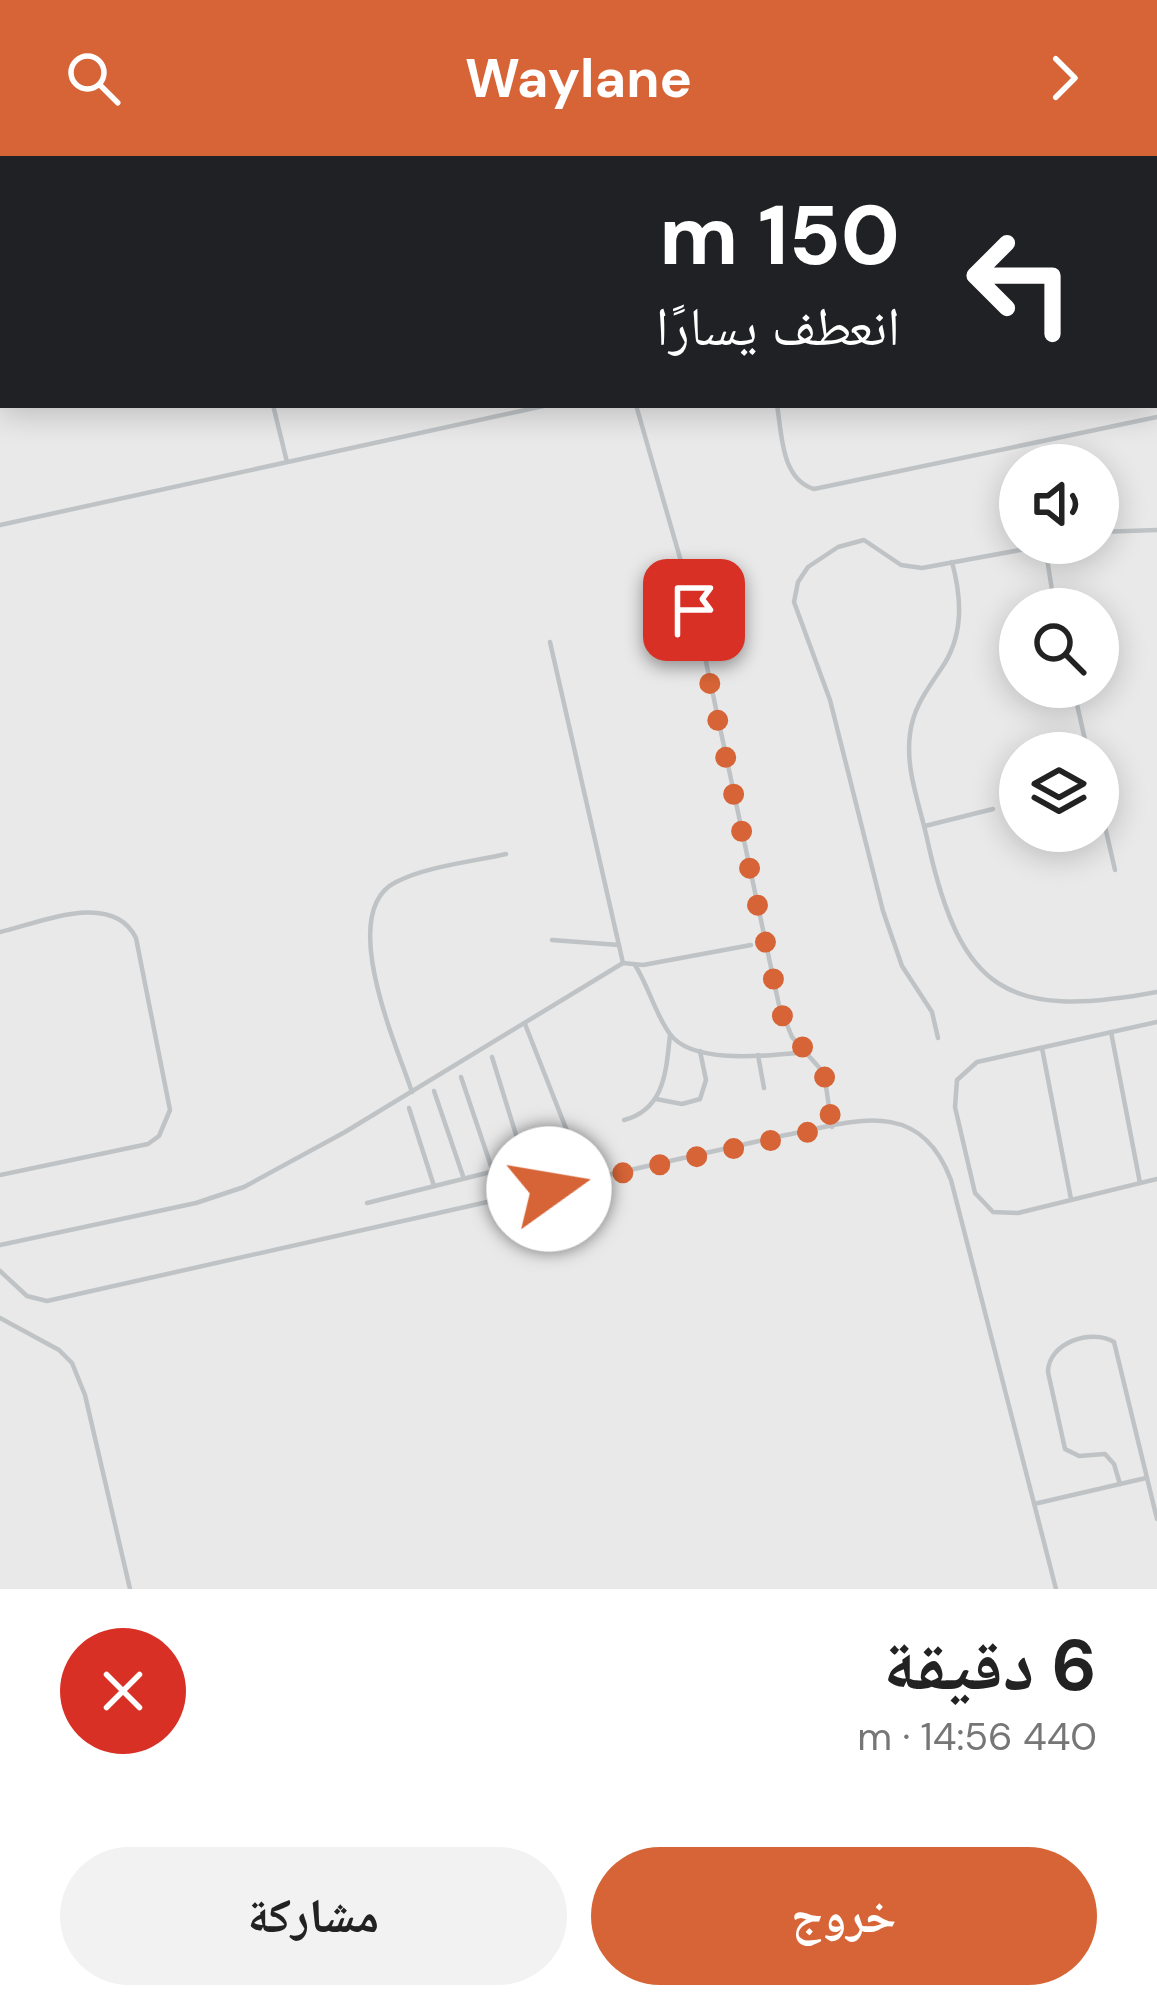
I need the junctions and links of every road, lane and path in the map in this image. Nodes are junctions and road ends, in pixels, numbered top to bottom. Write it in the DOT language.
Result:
graph roads {
  1 [pos="274,408"];
  2 [pos="534,408"];
  3 [pos="637,408"];
  4 [pos="778,408"];
  5 [pos="1157,417"];
  6 [pos="286,462"];
  7 [pos="0,525"];
  8 [pos="1157,530"];
  9 [pos="1119,531"];
  10 [pos="999,554"];
  11 [pos="952,562"];
  12 [pos="550,642"];
  13 [pos="993,809"];
  14 [pos="925,826"];
  15 [pos="1111,852"];
  16 [pos="506,854"];
  17 [pos="1115,870"];
  18 [pos="0,932"];
  19 [pos="552,940"];
  20 [pos="619,945"];
  21 [pos="751,945"];
  22 [pos="623,963"];
  23 [pos="634,965"];
  24 [pos="1157,992"];
  25 [pos="1157,1022"];
  26 [pos="525,1024"];
  27 [pos="1111,1032"];
  28 [pos="670,1035"];
  29 [pos="938,1038"];
  30 [pos="1042,1048"];
  31 [pos="700,1051"];
  32 [pos="808,1052"];
  33 [pos="758,1055"];
  34 [pos="492,1057"];
  35 [pos="461,1076"];
  36 [pos="764,1088"];
  37 [pos="434,1091"];
  38 [pos="412,1092"];
  39 [pos="656,1100"];
  40 [pos="409,1108"];
  41 [pos="624,1120"];
  42 [pos="832,1127"];
  43 [pos="524,1164"];
  44 [pos="493,1172"];
  45 [pos="0,1175"];
  46 [pos="464,1179"];
  47 [pos="1157,1179"];
  48 [pos="1140,1183"];
  49 [pos="434,1186"];
  50 [pos="1071,1199"];
  51 [pos="367,1203"];
  52 [pos="0,1245"];
  53 [pos="0,1271"];
  54 [pos="0,1318"];
  55 [pos="1148,1478"];
  56 [pos="1120,1484"];
  57 [pos="1034,1504"];
  58 [pos="1157,1518"];
  59 [pos="130,1589"];
  60 [pos="1056,1589"];
  1 -- 6 [label="lane"];
  2 -- 6 [label="lane"];
  3 -- 32 [label="lane"];
  4 -- 5 [label="lane"];
  6 -- 7 [label="lane"];
  8 -- 9 [label="lane"];
  10 -- 11 [label="lane"];
  11 -- 14 [label="lane"];
  11 -- 29 [label="lane"];
  12 -- 20 [label="lane"];
  13 -- 14 [label="lane"];
  14 -- 24 [label="lane"];
  15 -- 17 [label="lane"];
  16 -- 38 [label="lane"];
  18 -- 45 [label="lane"];
  19 -- 20 [label="lane"];
  20 -- 22 [label="lane"];
  21 -- 23 [label="lane"];
  22 -- 23 [label="lane"];
  22 -- 26 [label="lane"];
  23 -- 28 [label="lane"];
  25 -- 27 [label="lane"];
  26 -- 38 [label="lane"];
  26 -- 43 [label="lane"];
  27 -- 30 [label="lane"];
  27 -- 48 [label="lane"];
  28 -- 31 [label="lane"];
  28 -- 39 [label="lane"];
  30 -- 50 [label="lane"];
  30 -- 50 [label="lane"];
  31 -- 33 [label="lane"];
  31 -- 39 [label="lane"];
  32 -- 33 [label="lane"];
  32 -- 42 [label="lane"];
  33 -- 36 [label="lane"];
  34 -- 43 [label="lane"];
  35 -- 44 [label="lane"];
  37 -- 46 [label="lane"];
  38 -- 52 [label="lane"];
  39 -- 41 [label="lane"];
  40 -- 49 [label="lane"];
  42 -- 53 [label="lane"];
  42 -- 57 [label="lane"];
  43 -- 44 [label="lane"];
  44 -- 46 [label="lane"];
  46 -- 49 [label="lane"];
  47 -- 48 [label="lane"];
  48 -- 50 [label="lane"];
  49 -- 51 [label="lane"];
  54 -- 59 [label="lane"];
  55 -- 56 [label="lane"];
  55 -- 56 [label="lane"];
  55 -- 58 [label="lane"];
  56 -- 57 [label="lane"];
  57 -- 60 [label="lane"];
}
